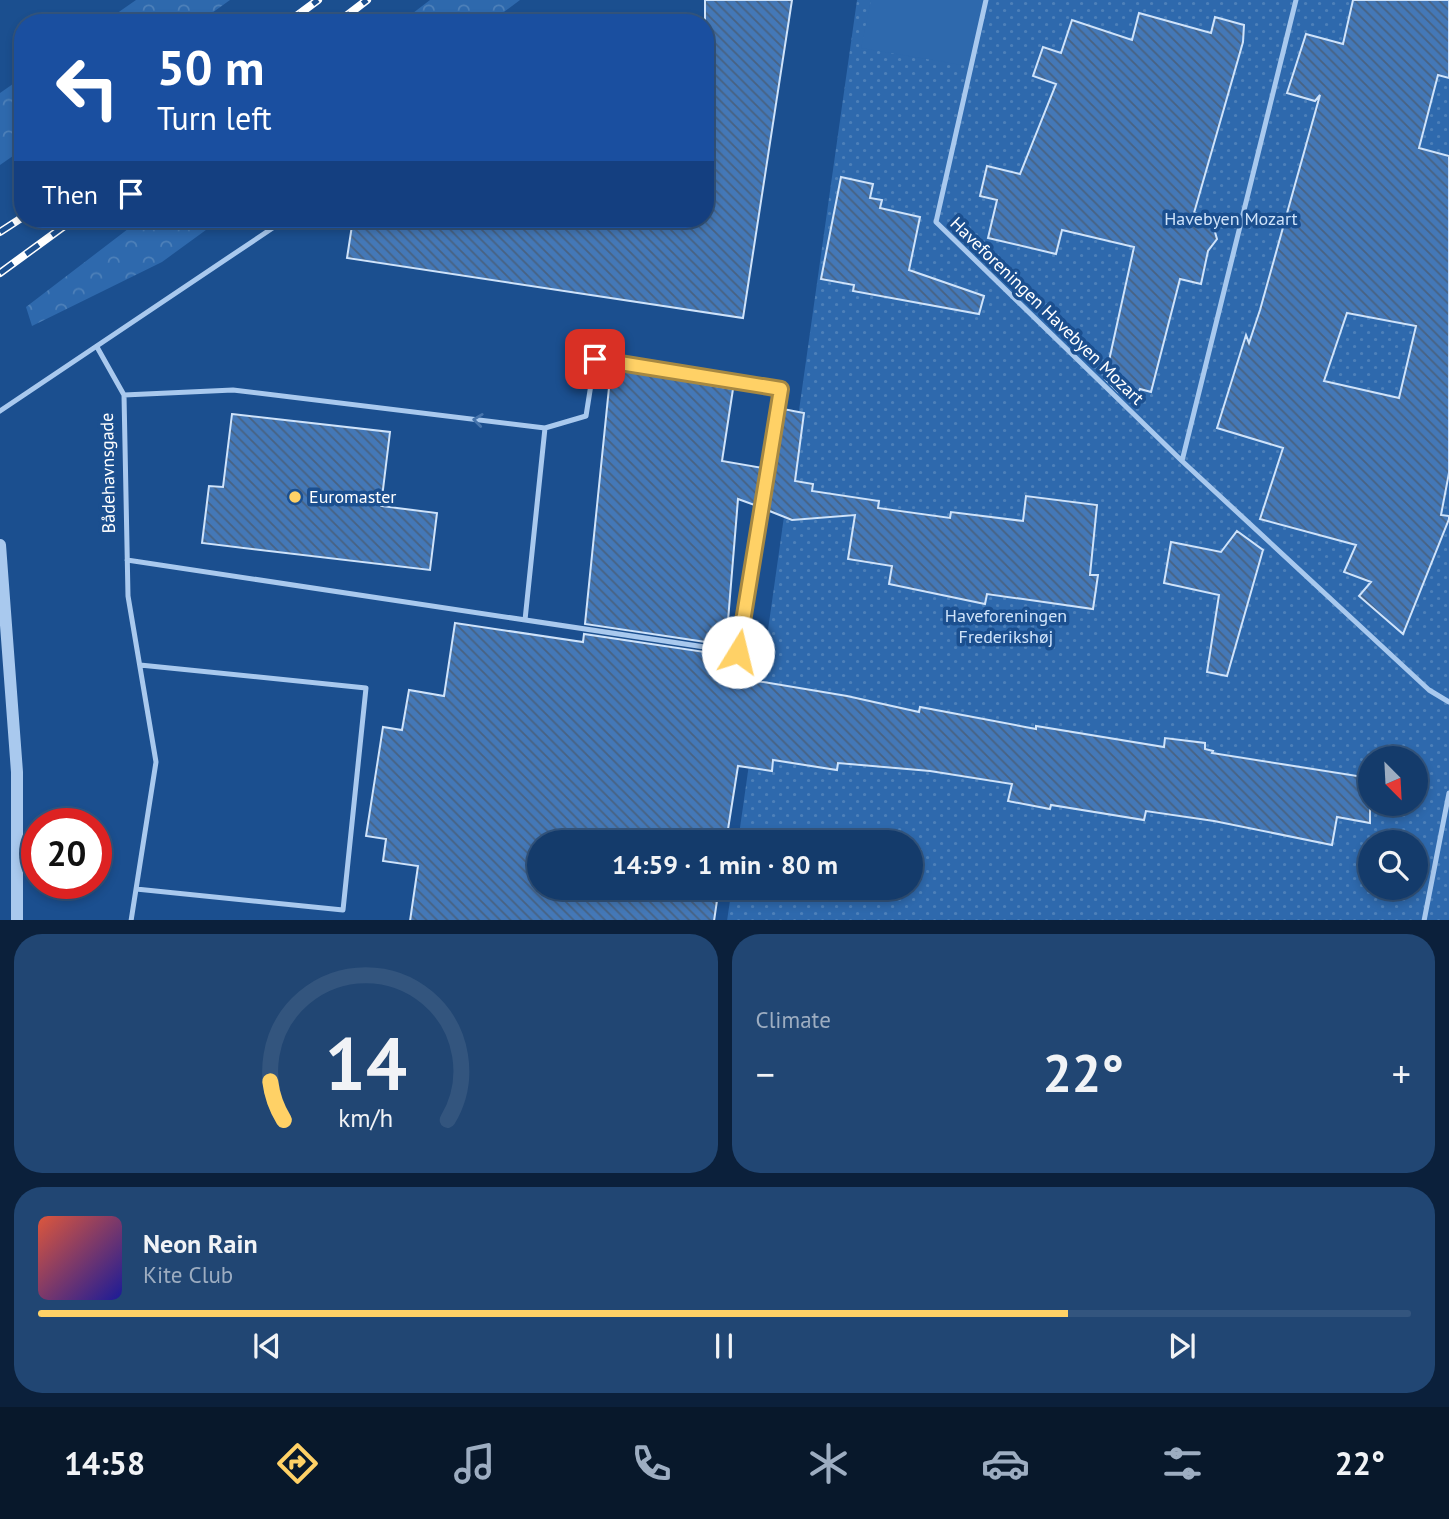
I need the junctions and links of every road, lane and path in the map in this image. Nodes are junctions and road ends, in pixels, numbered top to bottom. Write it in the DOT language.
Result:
graph roads {
  1 [pos="986,0"];
  2 [pos="1296,0"];
  3 [pos="273,228"];
  4 [pos="97,347"];
  5 [pos="124,395"];
  6 [pos="0,411"];
  7 [pos="545,428"];
  8 [pos="1182,461"];
  9 [pos="0,545"];
  10 [pos="127,560"];
  11 [pos="525,620"];
  12 [pos="140,665"];
  13 [pos="1449,702"];
  14 [pos="1449,793"];
  15 [pos="136,889"];
  16 [pos="17,920"];
  17 [pos="131,920"];
  18 [pos="1423,920"];
  1 -- 8 [label="lane, Haveforeningen Havebyen Mozart"];
  2 -- 8 [label="lane"];
  3 -- 4 [label="lane"];
  4 -- 5 [label="lane, Bådehavnsgade"];
  4 -- 6 [label="lane"];
  7 -- 5 [label="lane, one-way"];
  5 -- 10 [label="lane, Bådehavnsgade"];
  7 -- 11 [label="lane"];
  7 -- 11 [label="lane"];
  8 -- 13 [label="lane, Haveforeningen Havebyen Mozart"];
  9 -- 16 [label="street"];
  10 -- 11 [label="lane"];
  10 -- 12 [label="lane, Bådehavnsgade"];
  12 -- 15 [label="lane, Bådehavnsgade"];
  12 -- 15 [label="lane"];
  14 -- 18 [label="lane"];
  15 -- 17 [label="lane, Bådehavnsgade"];
}
